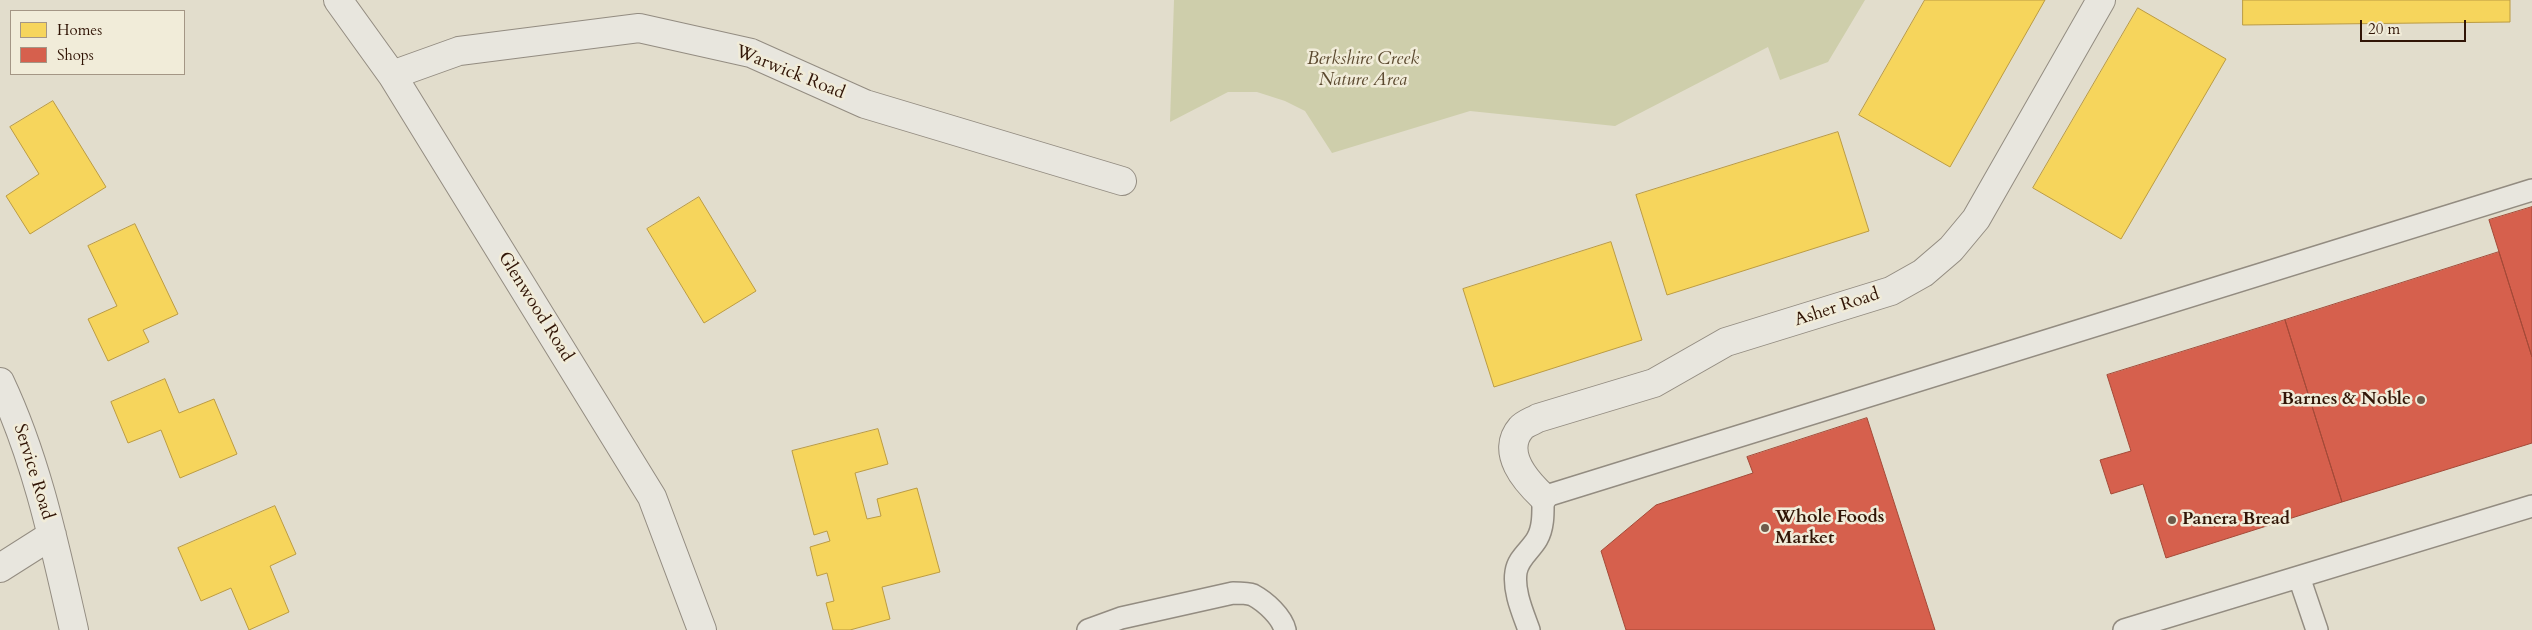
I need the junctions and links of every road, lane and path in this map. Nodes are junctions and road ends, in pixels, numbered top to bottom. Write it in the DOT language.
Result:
graph roads {
  1 [pos="338,0"];
  2 [pos="2100,0"];
  3 [pos="392,75"];
  4 [pos="1122,181"];
  5 [pos="2532,190"];
  6 [pos="0,382"];
  7 [pos="1543,497"];
  8 [pos="2532,506"];
  9 [pos="52,535"];
  10 [pos="0,568"];
  11 [pos="2299,577"];
  12 [pos="74,630"];
  13 [pos="702,630"];
  14 [pos="1088,630"];
  15 [pos="1285,630"];
  16 [pos="1528,630"];
  17 [pos="2124,630"];
  18 [pos="2317,630"];
  1 -- 3 [label="street, Glenwood Road"];
  2 -- 7 [label="street, Asher Road"];
  3 -- 4 [label="street, Warwick Road"];
  3 -- 13 [label="street, Glenwood Road"];
  5 -- 7 [label="lane"];
  6 -- 9 [label="street, Service Road"];
  7 -- 16 [label="lane"];
  8 -- 11 [label="lane"];
  9 -- 10 [label="street, Service Road"];
  9 -- 12 [label="street, Service Road"];
  11 -- 17 [label="lane"];
  11 -- 18 [label="lane"];
  14 -- 15 [label="lane"];
}
